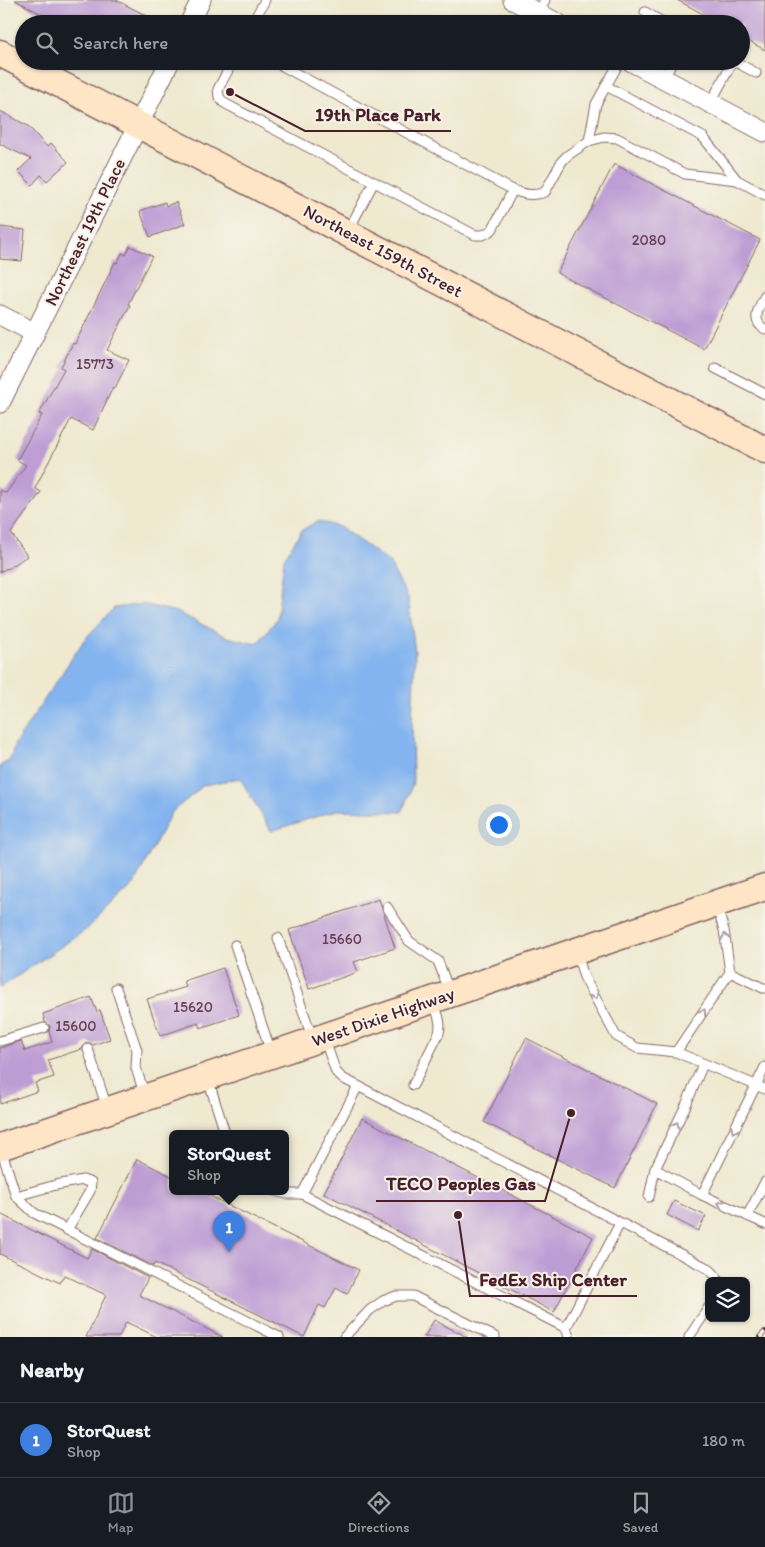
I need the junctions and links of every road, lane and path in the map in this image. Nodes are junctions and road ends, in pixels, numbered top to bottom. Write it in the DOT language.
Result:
graph roads {
  1 [pos="201,0"];
  2 [pos="265,0"];
  3 [pos="513,0"];
  4 [pos="542,7"];
  5 [pos="645,12"];
  6 [pos="194,15"];
  7 [pos="257,15"];
  8 [pos="650,15"];
  9 [pos="0,53"];
  10 [pos="15,61"];
  11 [pos="33,70"];
  12 [pos="166,70"];
  13 [pos="228,70"];
  14 [pos="290,70"];
  15 [pos="615,70"];
  16 [pos="646,70"];
  17 [pos="668,70"];
  18 [pos="729,70"];
  19 [pos="750,70"];
  20 [pos="756,73"];
  21 [pos="663,80"];
  22 [pos="606,86"];
  23 [pos="710,104"];
  24 [pos="139,124"];
  25 [pos="765,132"];
  26 [pos="589,141"];
  27 [pos="737,180"];
  28 [pos="374,182"];
  29 [pos="513,190"];
  30 [pos="765,195"];
  31 [pos="347,233"];
  32 [pos="765,296"];
  33 [pos="0,315"];
  34 [pos="765,329"];
  35 [pos="35,333"];
  36 [pos="715,368"];
  37 [pos="765,394"];
  38 [pos="0,403"];
  39 [pos="765,450"];
  40 [pos="765,887"];
  41 [pos="716,904"];
  42 [pos="387,907"];
  43 [pos="278,938"];
  44 [pos="235,946"];
  45 [pos="576,952"];
  46 [pos="730,972"];
  47 [pos="116,988"];
  48 [pos="765,988"];
  49 [pos="442,997"];
  50 [pos="44,1028"];
  51 [pos="318,1039"];
  52 [pos="0,1041"];
  53 [pos="88,1049"];
  54 [pos="676,1052"];
  55 [pos="272,1055"];
  56 [pos="703,1064"];
  57 [pos="765,1067"];
  58 [pos="208,1076"];
  59 [pos="413,1085"];
  60 [pos="358,1086"];
  61 [pos="755,1086"];
  62 [pos="765,1089"];
  63 [pos="146,1098"];
  64 [pos="107,1110"];
  65 [pos="224,1130"];
  66 [pos="0,1147"];
  67 [pos="655,1168"];
  68 [pos="765,1182"];
  69 [pos="289,1194"];
  70 [pos="302,1194"];
  71 [pos="702,1195"];
  72 [pos="16,1196"];
  73 [pos="649,1197"];
  74 [pos="747,1216"];
  75 [pos="620,1223"];
  76 [pos="765,1224"];
  77 [pos="67,1230"];
  78 [pos="716,1277"];
  79 [pos="705,1312"];
  80 [pos="568,1333"];
  81 [pos="279,1337"];
  82 [pos="344,1337"];
  83 [pos="495,1337"];
  84 [pos="689,1337"];
  1 -- 6 [label="street"];
  2 -- 7 [label="lane"];
  3 -- 4 [label="street"];
  5 -- 8 [label="lane"];
  9 -- 10 [label="street, Northeast 159th Street"];
  11 -- 24 [label="street, Northeast 159th Street"];
  12 -- 24 [label="street, Northeast 19th Place"];
  13 -- 28 [label="lane"];
  14 -- 29 [label="lane"];
  15 -- 22 [label="lane"];
  16 -- 21 [label="street"];
  17 -- 21 [label="lane"];
  18 -- 23 [label="lane"];
  19 -- 20 [label="lane"];
  21 -- 23 [label="street"];
  22 -- 26 [label="lane"];
  22 -- 27 [label="lane"];
  23 -- 25 [label="street"];
  24 -- 31 [label="street, Northeast 159th Street"];
  24 -- 35 [label="street, Northeast 19th Place"];
  26 -- 27 [label="lane"];
  26 -- 29 [label="lane"];
  27 -- 30 [label="lane"];
  28 -- 29 [label="lane"];
  28 -- 31 [label="lane"];
  31 -- 39 [label="street, Northeast 159th Street"];
  32 -- 34 [label="lane"];
  33 -- 35 [label="street"];
  35 -- 38 [label="street, Northeast 19th Place"];
  36 -- 37 [label="lane"];
  40 -- 41 [label="street, West Dixie Highway"];
  41 -- 45 [label="street, West Dixie Highway"];
  46 -- 41 [label="lane, one-way"];
  42 -- 49 [label="lane"];
  43 -- 51 [label="lane"];
  44 -- 55 [label="lane"];
  45 -- 49 [label="street, West Dixie Highway"];
  45 -- 54 [label="lane, one-way"];
  46 -- 48 [label="lane"];
  54 -- 46 [label="lane, one-way"];
  47 -- 63 [label="lane"];
  49 -- 51 [label="street, West Dixie Highway"];
  49 -- 59 [label="lane"];
  50 -- 52 [label="lane"];
  51 -- 55 [label="street, West Dixie Highway"];
  51 -- 60 [label="lane"];
  53 -- 64 [label="lane"];
  54 -- 56 [label="lane"];
  55 -- 58 [label="street, West Dixie Highway"];
  56 -- 61 [label="lane"];
  67 -- 56 [label="lane, one-way"];
  57 -- 61 [label="lane"];
  58 -- 63 [label="street, West Dixie Highway"];
  58 -- 65 [label="lane"];
  60 -- 70 [label="lane"];
  60 -- 75 [label="lane"];
  61 -- 62 [label="lane"];
  61 -- 71 [label="lane, one-way"];
  63 -- 64 [label="street, West Dixie Highway"];
  64 -- 66 [label="street, West Dixie Highway"];
  66 -- 72 [label="lane"];
  67 -- 71 [label="lane"];
  67 -- 73 [label="lane"];
  68 -- 74 [label="lane"];
  69 -- 70 [label="lane"];
  70 -- 80 [label="lane"];
  74 -- 71 [label="lane, one-way"];
  72 -- 77 [label="lane"];
  72 -- 77 [label="lane"];
  74 -- 76 [label="lane"];
  75 -- 78 [label="lane"];
  75 -- 80 [label="lane"];
  77 -- 81 [label="lane"];
  79 -- 84 [label="lane"];
  82 -- 83 [label="lane"];
}
